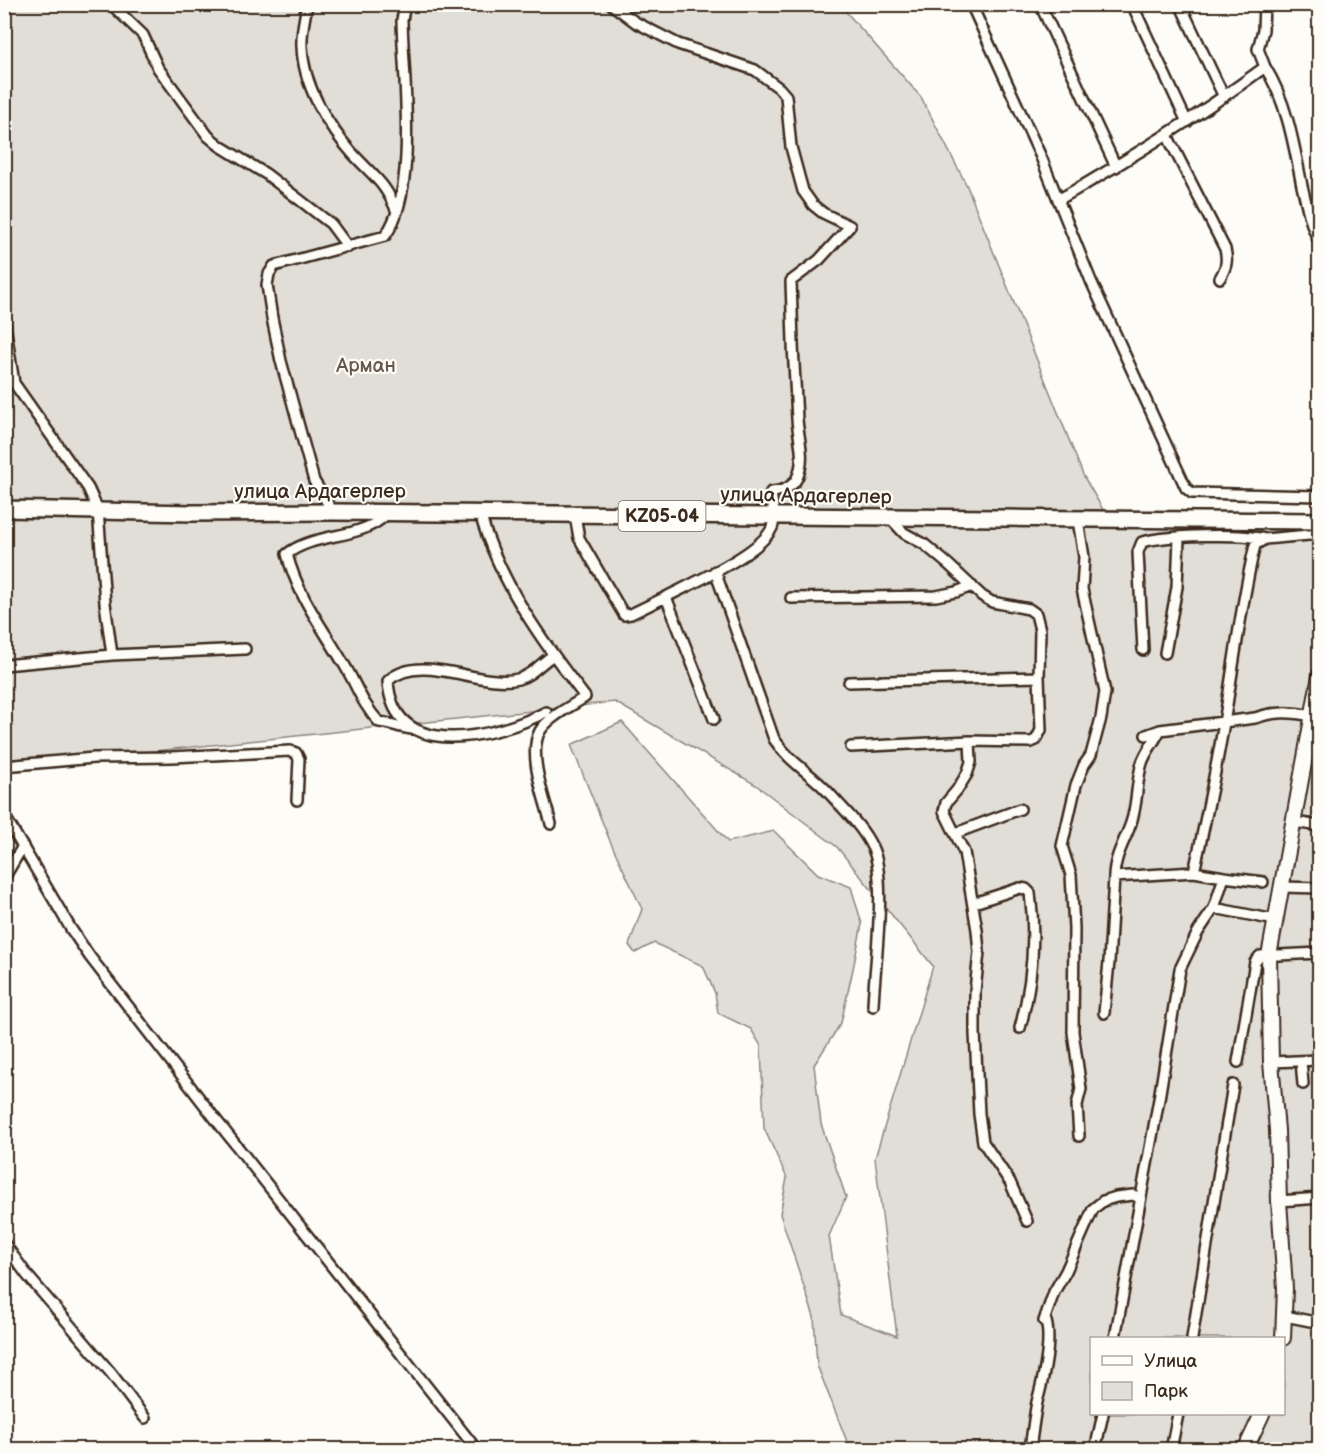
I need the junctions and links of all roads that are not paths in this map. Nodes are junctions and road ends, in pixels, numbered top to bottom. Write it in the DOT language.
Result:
graph roads {
  1 [pos="111,4"];
  2 [pos="307,4"];
  3 [pos="405,4"];
  4 [pos="611,4"];
  5 [pos="1040,4"];
  6 [pos="1132,4"];
  7 [pos="1180,4"];
  8 [pos="1264,4"];
  9 [pos="974,5"];
  10 [pos="1264,67"];
  11 [pos="1224,97"];
  12 [pos="1187,122"];
  13 [pos="1167,135"];
  14 [pos="1116,167"];
  15 [pos="1058,200"];
  16 [pos="398,215"];
  17 [pos="1320,243"];
  18 [pos="348,247"];
  19 [pos="1220,278"];
  20 [pos="4,318"];
  21 [pos="1320,496"];
  22 [pos="4,509"];
  23 [pos="98,510"];
  24 [pos="333,512"];
  25 [pos="388,513"];
  26 [pos="480,514"];
  27 [pos="575,515"];
  28 [pos="775,517"];
  29 [pos="890,518"];
  30 [pos="1078,520"];
  31 [pos="1320,521"];
  32 [pos="1320,534"];
  33 [pos="1179,538"];
  34 [pos="1265,539"];
  35 [pos="715,571"];
  36 [pos="972,586"];
  37 [pos="666,597"];
  38 [pos="791,598"];
  39 [pos="245,648"];
  40 [pos="1143,650"];
  41 [pos="1166,653"];
  42 [pos="112,656"];
  43 [pos="552,656"];
  44 [pos="4,665"];
  45 [pos="1320,675"];
  46 [pos="1039,677"];
  47 [pos="849,682"];
  48 [pos="1318,693"];
  49 [pos="546,712"];
  50 [pos="1311,716"];
  51 [pos="714,719"];
  52 [pos="1224,721"];
  53 [pos="412,729"];
  54 [pos="1160,730"];
  55 [pos="1314,732"];
  56 [pos="1146,735"];
  57 [pos="970,741"];
  58 [pos="851,747"];
  59 [pos="4,766"];
  60 [pos="297,800"];
  61 [pos="1020,809"];
  62 [pos="4,815"];
  63 [pos="1294,822"];
  64 [pos="550,824"];
  65 [pos="1320,826"];
  66 [pos="956,833"];
  67 [pos="23,846"];
  68 [pos="1194,872"];
  69 [pos="6,874"];
  70 [pos="1114,877"];
  71 [pos="1224,877"];
  72 [pos="1263,882"];
  73 [pos="1282,886"];
  74 [pos="1320,888"];
  75 [pos="974,903"];
  76 [pos="1214,908"];
  77 [pos="1275,920"];
  78 [pos="1320,953"];
  79 [pos="1269,956"];
  80 [pos="873,1006"];
  81 [pos="1104,1013"];
  82 [pos="1020,1028"];
  83 [pos="1320,1060"];
  84 [pos="1301,1061"];
  85 [pos="1238,1062"];
  86 [pos="1271,1062"];
  87 [pos="1304,1084"];
  88 [pos="1233,1085"];
  89 [pos="1079,1136"];
  90 [pos="1320,1197"];
  91 [pos="1140,1198"];
  92 [pos="1279,1201"];
  93 [pos="1027,1221"];
  94 [pos="5,1245"];
  95 [pos="1285,1316"];
  96 [pos="1320,1323"];
  97 [pos="1115,1337"];
  98 [pos="1192,1337"];
  99 [pos="1284,1337"];
  100 [pos="1103,1415"];
  101 [pos="1178,1415"];
  102 [pos="1261,1415"];
  103 [pos="146,1418"];
  104 [pos="477,1449"];
  105 [pos="1030,1449"];
  106 [pos="1095,1449"];
  107 [pos="1171,1449"];
  108 [pos="1245,1449"];
  1 -- 18 [label="street"];
  2 -- 16 [label="street"];
  3 -- 16 [label="street"];
  4 -- 28 [label="street"];
  5 -- 14 [label="street"];
  6 -- 12 [label="street"];
  7 -- 11 [label="street"];
  8 -- 10 [label="street"];
  9 -- 15 [label="street"];
  10 -- 11 [label="street"];
  10 -- 17 [label="street"];
  11 -- 12 [label="street"];
  12 -- 13 [label="street"];
  13 -- 14 [label="street"];
  13 -- 19 [label="street"];
  14 -- 15 [label="street"];
  15 -- 21 [label="street"];
  16 -- 18 [label="street"];
  18 -- 24 [label="street"];
  20 -- 23 [label="street"];
  22 -- 23 [label="main road, улица Ардагерлер / KZ05-04"];
  23 -- 24 [label="main road, улица Ардагерлер / KZ05-04"];
  23 -- 42 [label="street"];
  24 -- 25 [label="main road, улица Ардагерлер / KZ05-04"];
  25 -- 26 [label="main road, улица Ардагерлер / KZ05-04"];
  25 -- 53 [label="street"];
  26 -- 27 [label="main road, улица Ардагерлер / KZ05-04"];
  26 -- 43 [label="street"];
  27 -- 28 [label="main road, улица Ардагерлер / KZ05-04"];
  27 -- 37 [label="street"];
  28 -- 29 [label="main road, улица Ардагерлер / KZ05-04"];
  28 -- 35 [label="street"];
  29 -- 30 [label="main road, улица Ардагерлер / KZ05-04"];
  29 -- 36 [label="street"];
  30 -- 31 [label="main road, улица Ардагерлер / KZ05-04"];
  30 -- 89 [label="street"];
  32 -- 34 [label="street"];
  33 -- 34 [label="street"];
  33 -- 40 [label="street"];
  33 -- 41 [label="street"];
  34 -- 52 [label="street"];
  35 -- 37 [label="street"];
  35 -- 80 [label="street"];
  36 -- 38 [label="street"];
  36 -- 46 [label="street"];
  37 -- 51 [label="street"];
  39 -- 42 [label="street"];
  42 -- 44 [label="street"];
  43 -- 53 [label="street"];
  43 -- 64 [label="street"];
  45 -- 48 [label="street"];
  46 -- 47 [label="street"];
  46 -- 57 [label="street"];
  48 -- 50 [label="street"];
  49 -- 53 [label="street"];
  50 -- 52 [label="street"];
  50 -- 55 [label="street"];
  52 -- 54 [label="street"];
  52 -- 68 [label="street"];
  54 -- 56 [label="street"];
  54 -- 70 [label="street"];
  55 -- 63 [label="street"];
  57 -- 58 [label="street"];
  57 -- 66 [label="street"];
  59 -- 60 [label="street"];
  61 -- 66 [label="street"];
  62 -- 67 [label="street"];
  63 -- 65 [label="street"];
  63 -- 73 [label="street"];
  66 -- 75 [label="street"];
  67 -- 69 [label="street"];
  67 -- 104 [label="street"];
  68 -- 70 [label="street"];
  68 -- 71 [label="street"];
  70 -- 81 [label="street"];
  71 -- 72 [label="street"];
  71 -- 76 [label="street"];
  73 -- 74 [label="street"];
  73 -- 77 [label="street"];
  75 -- 82 [label="street"];
  75 -- 93 [label="street"];
  76 -- 77 [label="street"];
  76 -- 91 [label="street"];
  77 -- 79 [label="street"];
  78 -- 79 [label="street"];
  79 -- 85 [label="street"];
  79 -- 86 [label="street"];
  83 -- 84 [label="street"];
  84 -- 86 [label="street"];
  84 -- 87 [label="street"];
  86 -- 92 [label="street"];
  88 -- 98 [label="street"];
  90 -- 92 [label="street"];
  91 -- 97 [label="street"];
  91 -- 105 [label="street"];
  92 -- 95 [label="street"];
  94 -- 103 [label="street"];
  95 -- 96 [label="street"];
  95 -- 99 [label="street"];
  100 -- 106 [label="street"];
  101 -- 107 [label="street"];
  102 -- 108 [label="street"];
}
